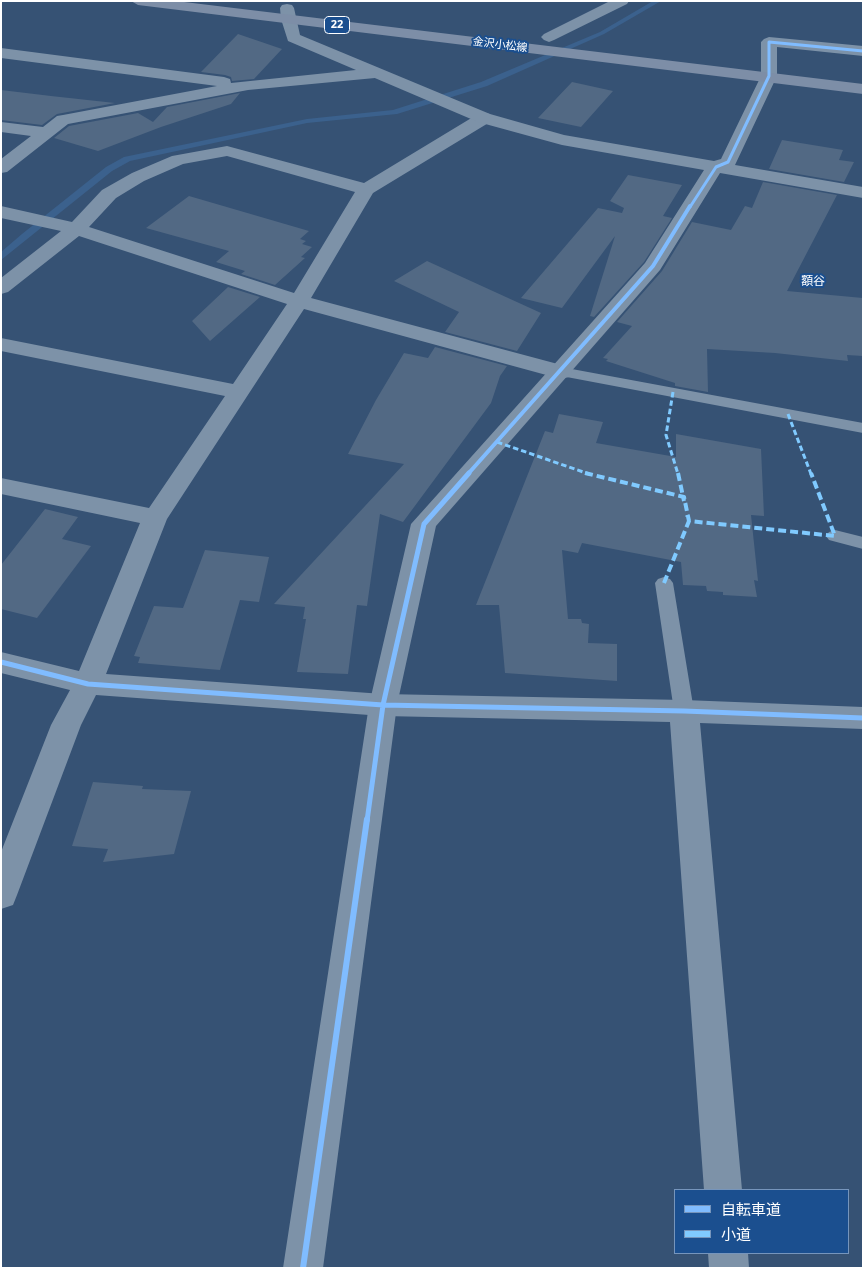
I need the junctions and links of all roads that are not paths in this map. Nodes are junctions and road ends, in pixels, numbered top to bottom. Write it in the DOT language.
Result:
graph roads {
  1 [pos="138,1"];
  2 [pos="226,1"];
  3 [pos="622,1"];
  4 [pos="286,10"];
  5 [pos="555,38"];
  6 [pos="863,51"];
  7 [pos="1,53"];
  8 [pos="769,71"];
  9 [pos="375,74"];
  10 [pos="863,78"];
  11 [pos="248,86"];
  12 [pos="863,89"];
  13 [pos="484,118"];
  14 [pos="1,127"];
  15 [pos="46,133"];
  16 [pos="716,167"];
  17 [pos="1,168"];
  18 [pos="366,189"];
  19 [pos="863,193"];
  20 [pos="1,212"];
  21 [pos="69,228"];
  22 [pos="1,288"];
  23 [pos="299,301"];
  24 [pos="1,344"];
  25 [pos="561,372"];
  26 [pos="240,392"];
  27 [pos="863,428"];
  28 [pos="1,486"];
  29 [pos="155,518"];
  30 [pos="835,536"];
  31 [pos="863,543"];
  32 [pos="664,583"];
  33 [pos="1,662"];
  34 [pos="88,684"];
  35 [pos="383,705"];
  36 [pos="684,711"];
  37 [pos="863,718"];
  38 [pos="1,895"];
  39 [pos="722,1189"];
  40 [pos="728,1254"];
  41 [pos="303,1268"];
  42 [pos="729,1268"];
  1 -- 4 [label="main road, 金沢小松線 / 22"];
  2 -- 4 [label="main road, 金沢小松線 / 22"];
  3 -- 5 [label="street"];
  4 -- 5 [label="main road, 金沢小松線 / 22"];
  4 -- 8 [label="main road, 金沢小松線 / 22"];
  4 -- 9 [label="street"];
  5 -- 8 [label="main road, 金沢小松線 / 22"];
  6 -- 8 [label="street"];
  7 -- 11 [label="street"];
  8 -- 10 [label="main road, 金沢小松線 / 22"];
  8 -- 12 [label="main road, 金沢小松線 / 22"];
  8 -- 16 [label="street"];
  9 -- 11 [label="street"];
  9 -- 13 [label="street"];
  11 -- 15 [label="street"];
  13 -- 16 [label="street"];
  13 -- 18 [label="street"];
  14 -- 15 [label="street"];
  15 -- 17 [label="street"];
  16 -- 19 [label="street"];
  16 -- 25 [label="street"];
  18 -- 21 [label="street"];
  18 -- 23 [label="street"];
  20 -- 21 [label="street"];
  21 -- 22 [label="street"];
  21 -- 23 [label="street"];
  23 -- 25 [label="street"];
  23 -- 26 [label="street"];
  24 -- 26 [label="street"];
  25 -- 27 [label="lane"];
  25 -- 35 [label="street"];
  26 -- 29 [label="street"];
  28 -- 29 [label="street"];
  29 -- 34 [label="street"];
  30 -- 31 [label="lane"];
  32 -- 36 [label="lane"];
  33 -- 34 [label="street"];
  34 -- 35 [label="street"];
  34 -- 38 [label="street"];
  35 -- 36 [label="street"];
  35 -- 41 [label="street"];
  36 -- 37 [label="street"];
  36 -- 39 [label="street"];
  40 -- 42 [label="street"];
}
